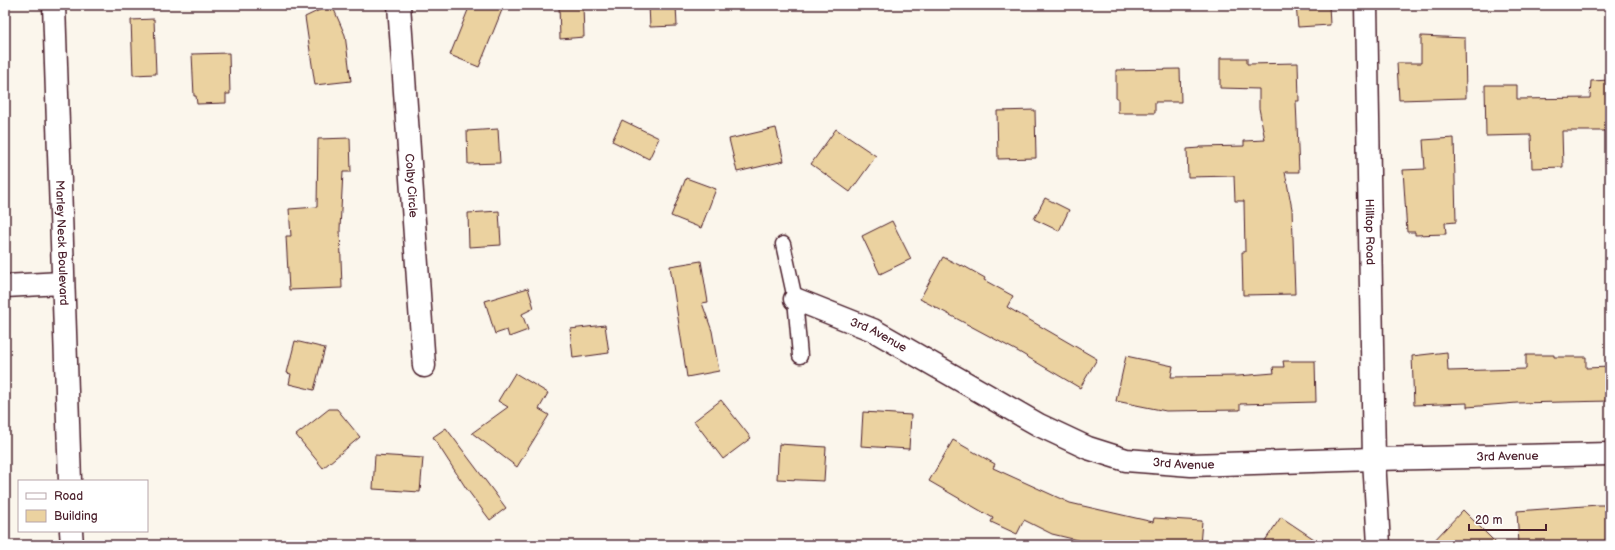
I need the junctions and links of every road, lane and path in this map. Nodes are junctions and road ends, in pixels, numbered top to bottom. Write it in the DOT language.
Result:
graph roads {
  1 [pos="54,5"];
  2 [pos="399,5"];
  3 [pos="1366,5"];
  4 [pos="783,244"];
  5 [pos="62,283"];
  6 [pos="5,286"];
  7 [pos="796,299"];
  8 [pos="800,356"];
  9 [pos="424,366"];
  10 [pos="1610,454"];
  11 [pos="1374,459"];
  12 [pos="70,480"];
  13 [pos="72,532"];
  14 [pos="72,545"];
  15 [pos="1379,545"];
  1 -- 5 [label="street, Marley Neck Boulevard"];
  2 -- 9 [label="street, Colby Circle"];
  3 -- 11 [label="street, Hilltop Road"];
  4 -- 7 [label="lane"];
  5 -- 6 [label="street"];
  5 -- 12 [label="street, Marley Neck Boulevard"];
  7 -- 8 [label="lane"];
  7 -- 11 [label="street, 3rd Avenue"];
  10 -- 11 [label="street, 3rd Avenue"];
  11 -- 15 [label="street, Hilltop Road"];
  13 -- 14 [label="street"];
}
